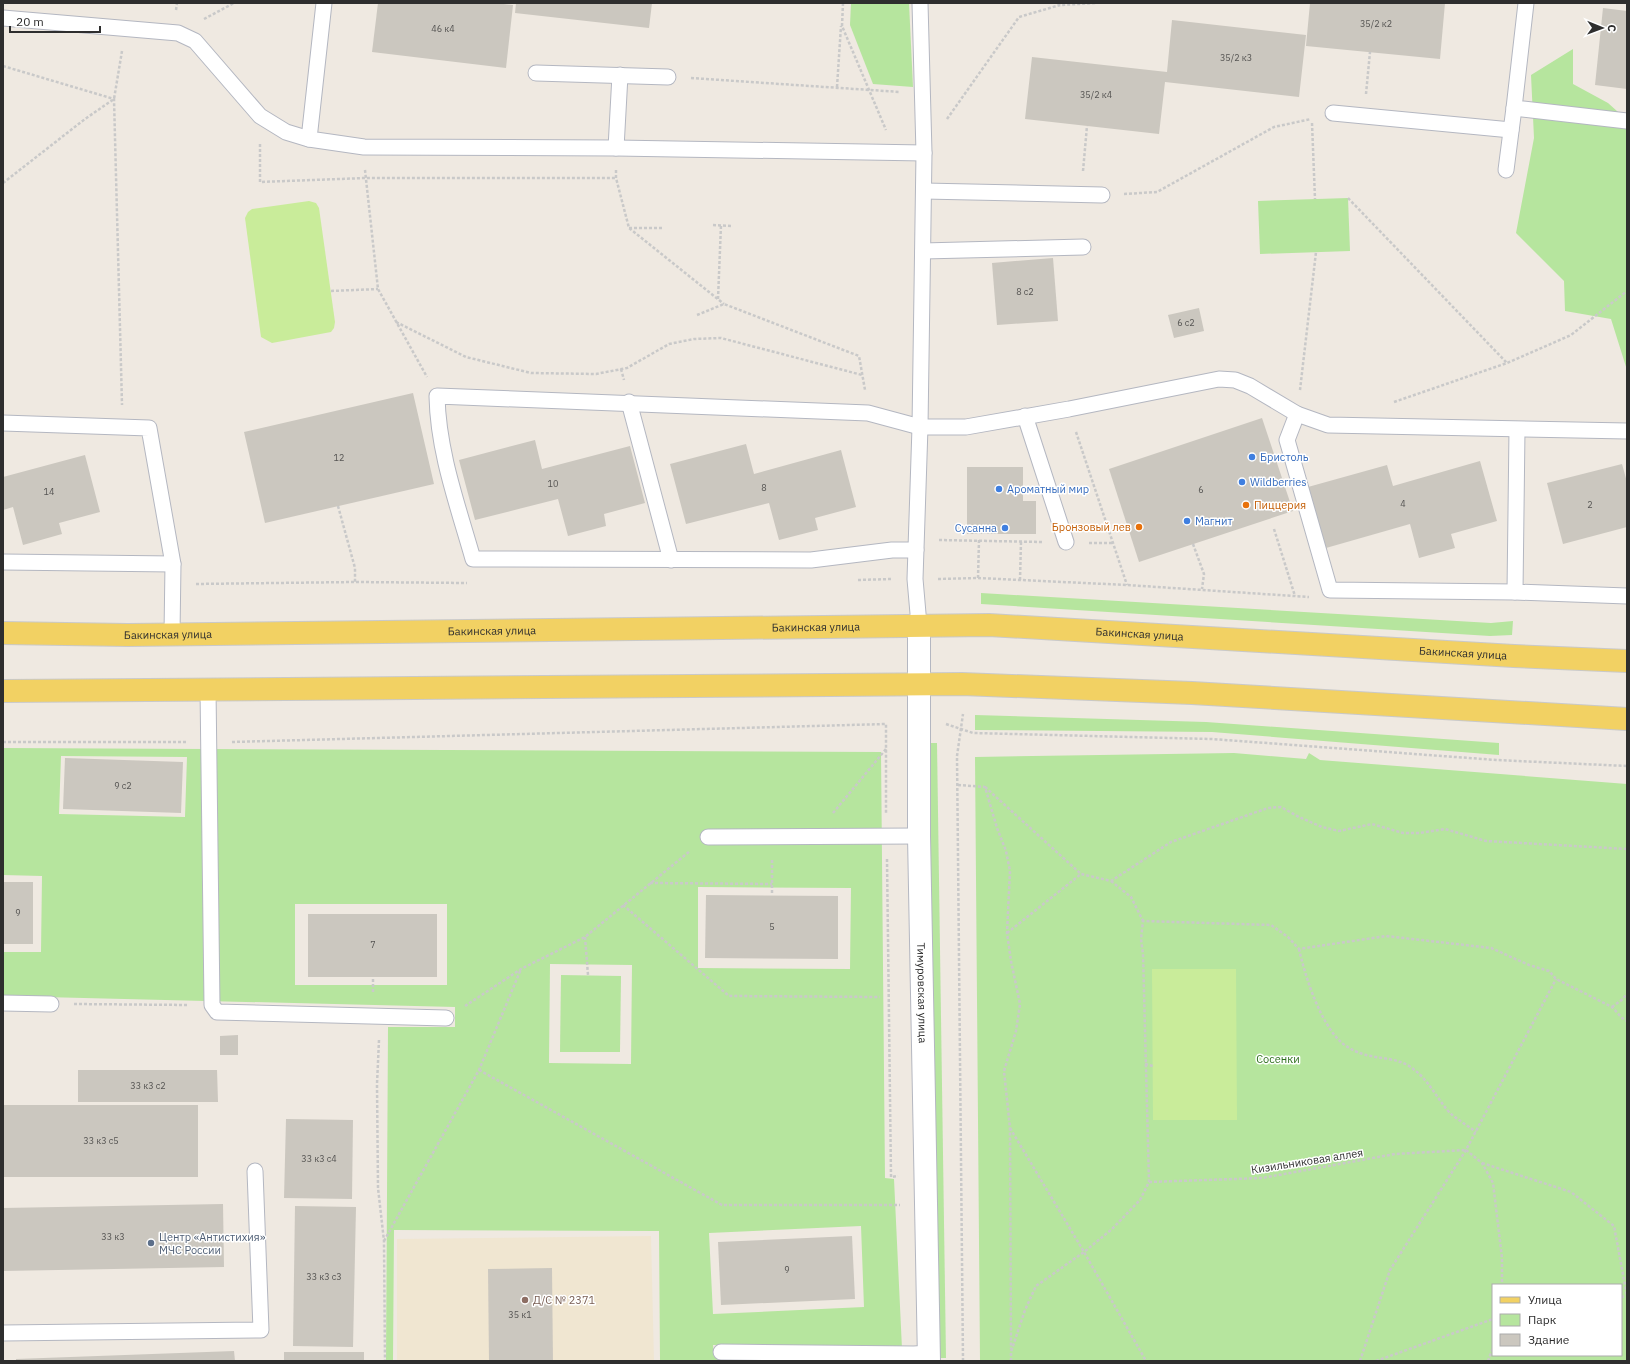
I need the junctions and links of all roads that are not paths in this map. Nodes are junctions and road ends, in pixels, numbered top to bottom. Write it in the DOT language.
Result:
graph roads {
  1 [pos="324,3"];
  2 [pos="920,3"];
  3 [pos="1526,3"];
  4 [pos="3,18"];
  5 [pos="536,73"];
  6 [pos="620,75"];
  7 [pos="668,77"];
  8 [pos="1514,108"];
  9 [pos="1333,113"];
  10 [pos="1627,121"];
  11 [pos="1511,130"];
  12 [pos="309,139"];
  13 [pos="616,148"];
  14 [pos="924,153"];
  15 [pos="1506,170"];
  16 [pos="924,191"];
  17 [pos="1102,195"];
  18 [pos="1083,247"];
  19 [pos="923,251"];
  20 [pos="629,402"];
  21 [pos="1297,414"];
  22 [pos="1025,416"];
  23 [pos="3,423"];
  24 [pos="920,427"];
  25 [pos="1516,430"];
  26 [pos="1627,431"];
  27 [pos="1066,542"];
  28 [pos="916,544"];
  29 [pos="671,560"];
  30 [pos="3,562"];
  31 [pos="173,564"];
  32 [pos="1515,592"];
  33 [pos="1627,596"];
  34 [pos="919,625"];
  35 [pos="3,633"];
  36 [pos="172,634"];
  37 [pos="1627,661"];
  38 [pos="918,684"];
  39 [pos="208,689"];
  40 [pos="3,691"];
  41 [pos="1627,719"];
  42 [pos="919,836"];
  43 [pos="708,837"];
  44 [pos="3,1003"];
  45 [pos="52,1004"];
  46 [pos="446,1018"];
  47 [pos="255,1171"];
  48 [pos="3,1333"];
  49 [pos="721,1352"];
  50 [pos="929,1357"];
  1 -- 12 [label="lane"];
  2 -- 14 [label="lane"];
  3 -- 8 [label="lane"];
  4 -- 12 [label="lane"];
  5 -- 6 [label="lane"];
  6 -- 7 [label="lane"];
  6 -- 13 [label="lane"];
  8 -- 10 [label="lane"];
  8 -- 11 [label="lane"];
  9 -- 11 [label="lane"];
  11 -- 15 [label="lane"];
  12 -- 13 [label="lane"];
  13 -- 14 [label="lane"];
  14 -- 16 [label="lane"];
  16 -- 17 [label="lane"];
  16 -- 19 [label="lane"];
  18 -- 19 [label="lane"];
  19 -- 24 [label="lane"];
  20 -- 24 [label="lane"];
  20 -- 29 [label="lane"];
  20 -- 29 [label="lane"];
  21 -- 22 [label="lane"];
  21 -- 25 [label="lane"];
  21 -- 32 [label="lane"];
  22 -- 24 [label="lane"];
  22 -- 27 [label="lane"];
  23 -- 31 [label="lane"];
  24 -- 28 [label="lane"];
  25 -- 26 [label="lane"];
  25 -- 32 [label="lane"];
  28 -- 29 [label="lane"];
  28 -- 34 [label="lane"];
  30 -- 31 [label="lane"];
  31 -- 36 [label="lane"];
  32 -- 33 [label="lane"];
  34 -- 36 [label="main road, Бакинская улица"];
  34 -- 37 [label="main road, Бакинская улица"];
  34 -- 38 [label="street, Тимуровская улица"];
  35 -- 36 [label="main road, Бакинская улица"];
  38 -- 39 [label="main road"];
  38 -- 41 [label="main road"];
  38 -- 42 [label="street, Тимуровская улица"];
  39 -- 40 [label="main road"];
  39 -- 46 [label="lane"];
  42 -- 43 [label="lane"];
  42 -- 50 [label="street, Тимуровская улица"];
  44 -- 45 [label="lane"];
  47 -- 48 [label="lane"];
  49 -- 50 [label="lane"];
}
